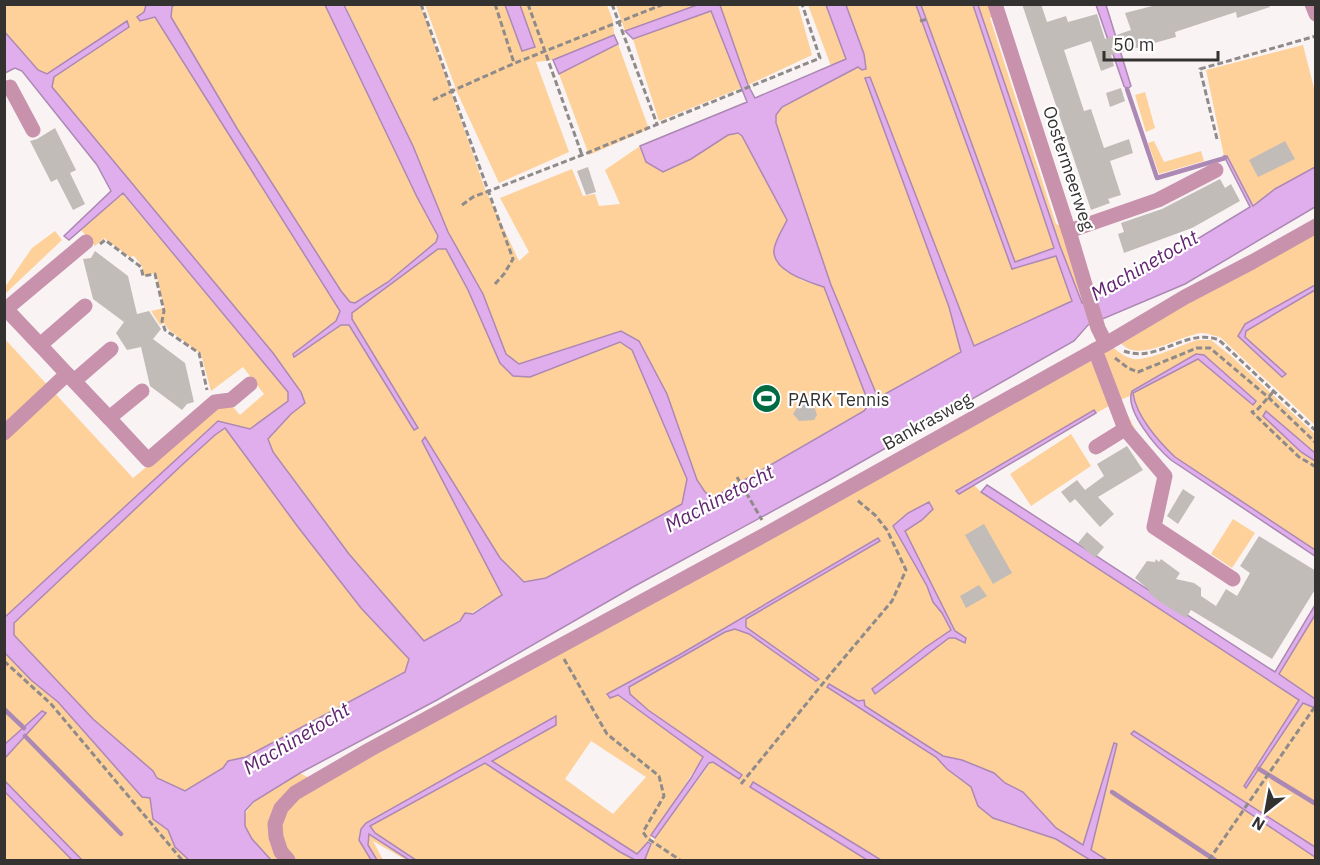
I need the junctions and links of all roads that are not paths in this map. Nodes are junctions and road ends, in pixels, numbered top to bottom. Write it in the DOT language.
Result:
graph roads {
  1 [pos="995,4"];
  2 [pos="1312,4"];
  3 [pos="1316,14"];
  4 [pos="4,89"];
  5 [pos="33,130"];
  6 [pos="1216,170"];
  7 [pos="1316,226"];
  8 [pos="1069,231"];
  9 [pos="86,242"];
  10 [pos="85,306"];
  11 [pos="5,308"];
  12 [pos="40,345"];
  13 [pos="1100,347"];
  14 [pos="111,349"];
  15 [pos="70,377"];
  16 [pos="250,384"];
  17 [pos="142,391"];
  18 [pos="109,418"];
  19 [pos="1125,429"];
  20 [pos="4,433"];
  21 [pos="1096,447"];
  22 [pos="1233,579"];
  23 [pos="288,861"];
  1 -- 8 [label="street, Oostermeerweg"];
  2 -- 3 [label="street"];
  4 -- 5 [label="street"];
  6 -- 8 [label="street"];
  7 -- 13 [label="street, Bankrasweg"];
  8 -- 13 [label="street, Oostermeerweg"];
  9 -- 11 [label="street"];
  10 -- 12 [label="street"];
  11 -- 12 [label="street"];
  12 -- 15 [label="street"];
  13 -- 19 [label="street, Oostermeerweg"];
  13 -- 23 [label="street, Bankrasweg"];
  14 -- 15 [label="street"];
  15 -- 18 [label="street"];
  15 -- 20 [label="street"];
  16 -- 18 [label="street"];
  17 -- 18 [label="street"];
  19 -- 21 [label="street"];
  19 -- 22 [label="street, Oostermeerweg"];
}
